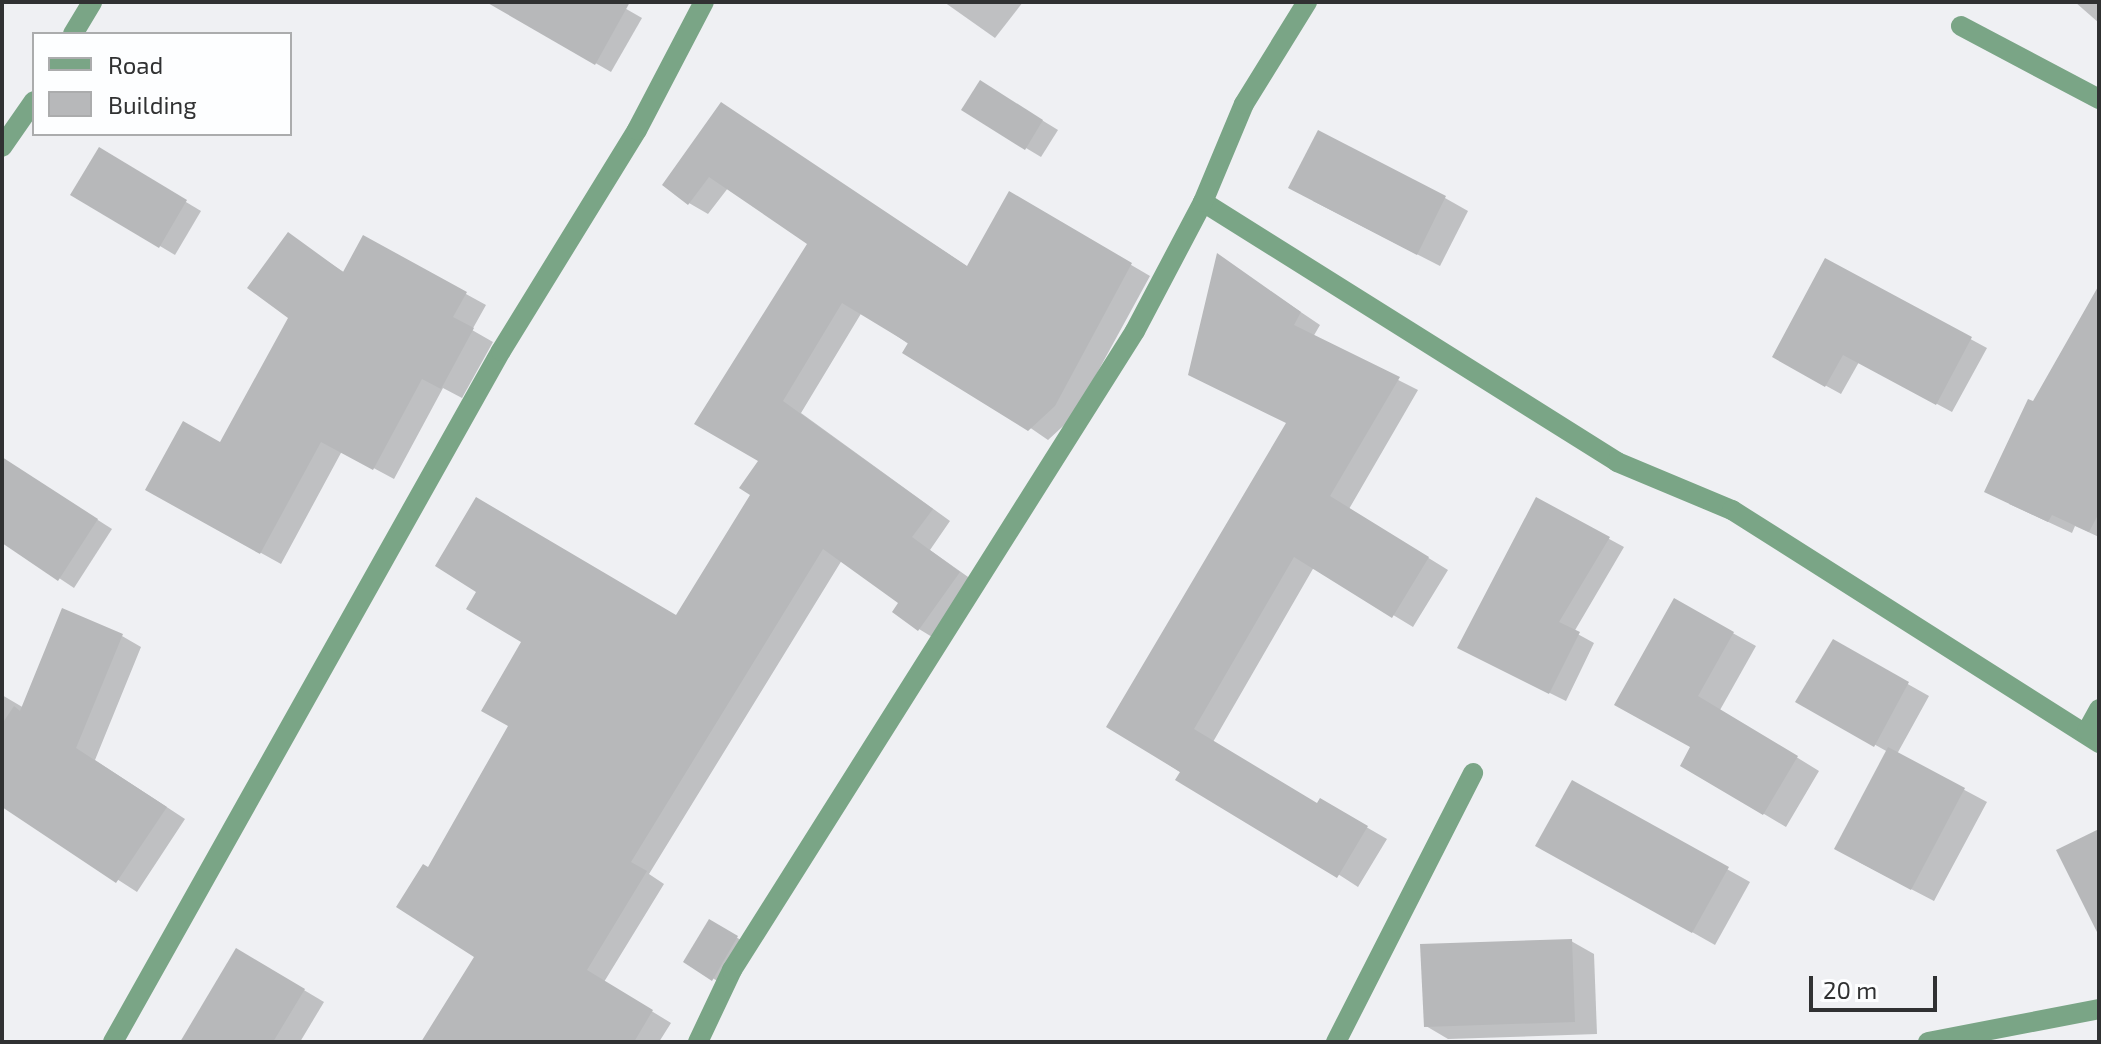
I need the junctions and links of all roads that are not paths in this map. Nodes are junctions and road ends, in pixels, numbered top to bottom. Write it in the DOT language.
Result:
graph roads {
  1 [pos="92,2"];
  2 [pos="704,2"];
  3 [pos="1307,2"];
  4 [pos="1961,26"];
  5 [pos="74,32"];
  6 [pos="2099,99"];
  7 [pos="32,104"];
  8 [pos="2,147"];
  9 [pos="1203,202"];
  10 [pos="2099,709"];
  11 [pos="2093,737"];
  12 [pos="1473,773"];
  13 [pos="2099,1009"];
  14 [pos="113,1042"];
  15 [pos="698,1042"];
  16 [pos="1336,1042"];
  17 [pos="1928,1042"];
  1 -- 5 [label="street"];
  2 -- 14 [label="street"];
  3 -- 9 [label="street"];
  4 -- 6 [label="street"];
  7 -- 8 [label="street"];
  9 -- 11 [label="street"];
  9 -- 15 [label="street"];
  10 -- 11 [label="street"];
  12 -- 16 [label="street"];
  13 -- 17 [label="street"];
}
